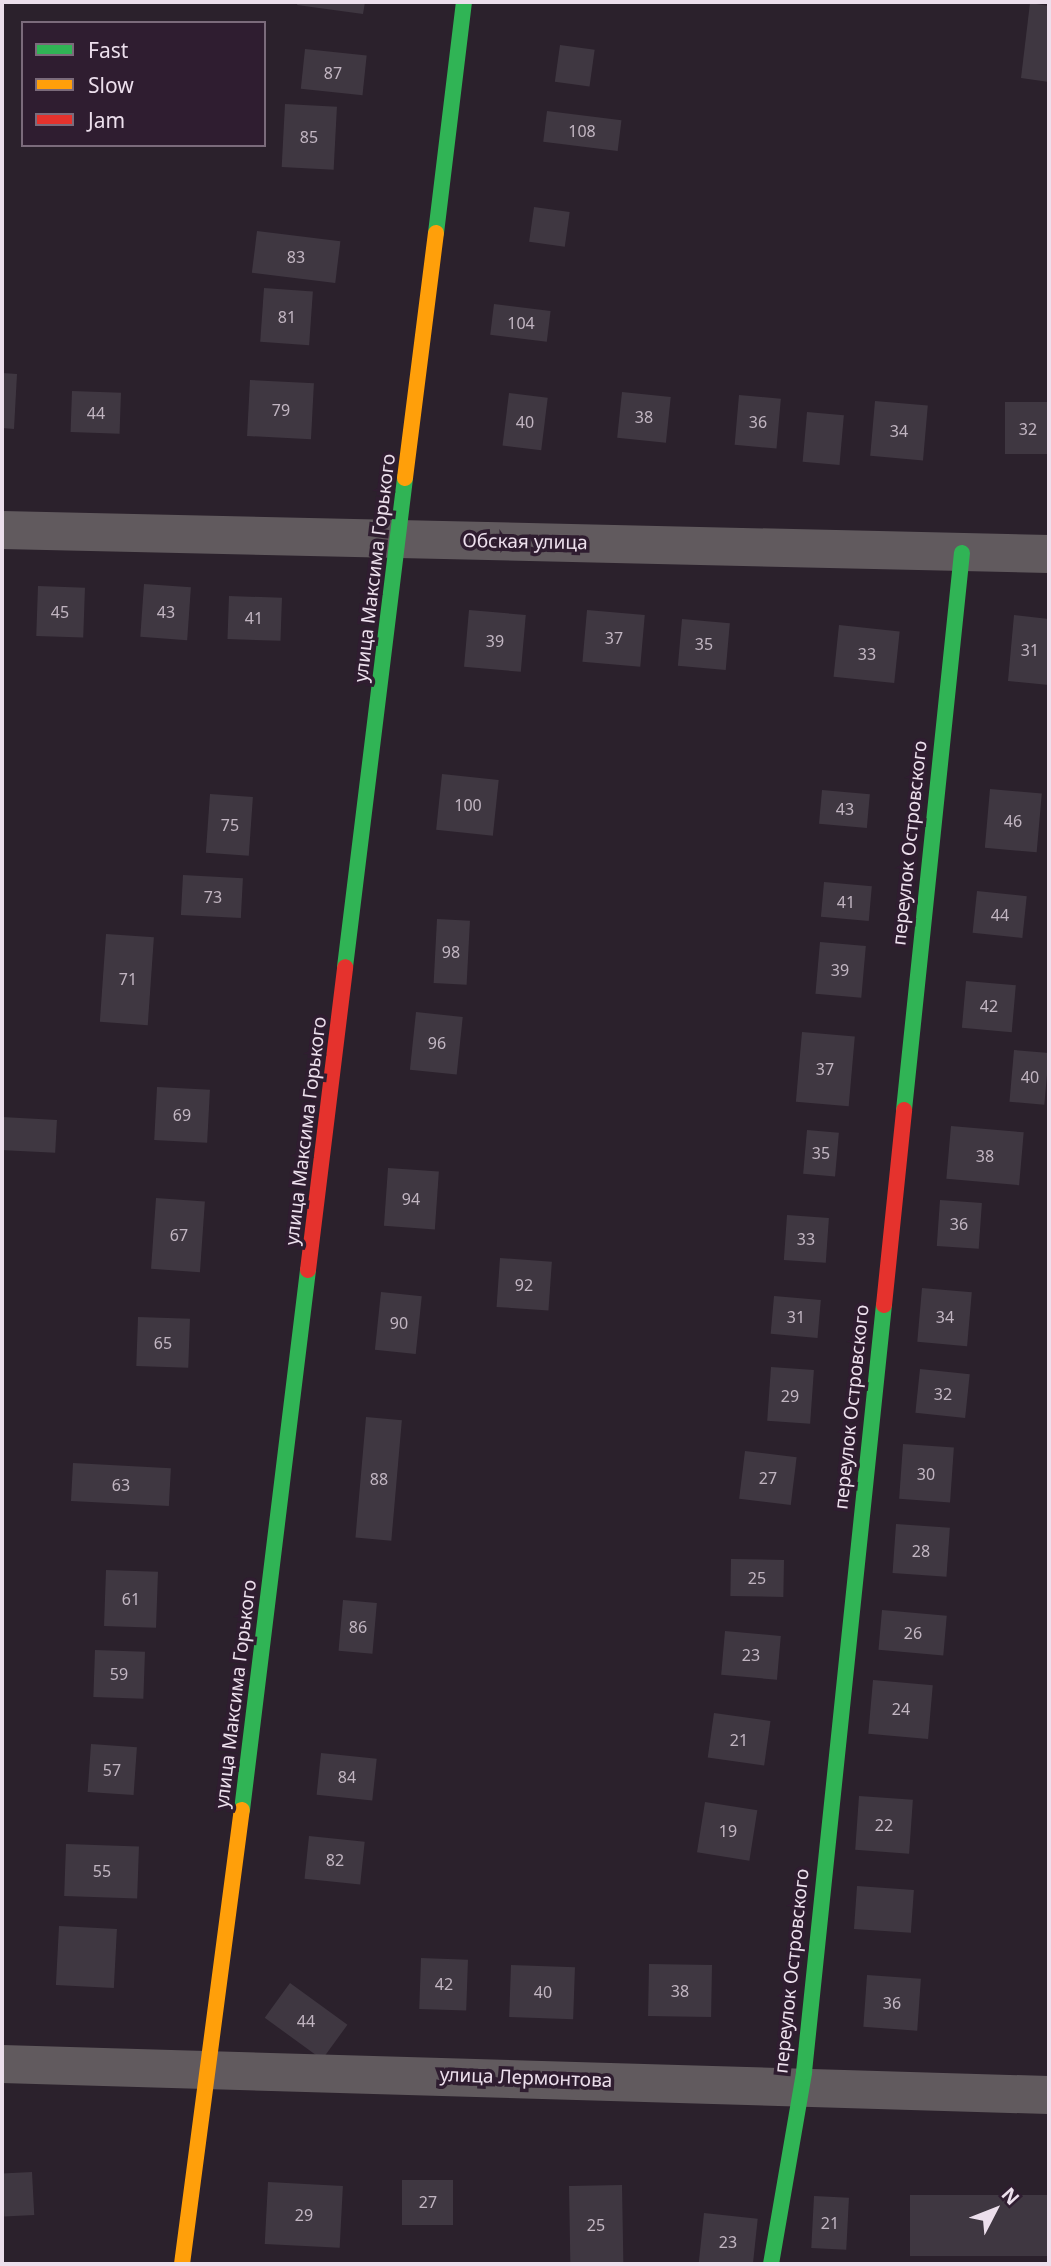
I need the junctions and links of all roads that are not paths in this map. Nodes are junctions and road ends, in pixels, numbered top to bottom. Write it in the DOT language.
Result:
graph roads {
  1 [pos="464,2"];
  2 [pos="2,530"];
  3 [pos="400,539"];
  4 [pos="962,553"];
  5 [pos="1049,554"];
  6 [pos="2,2064"];
  7 [pos="210,2070"];
  8 [pos="800,2085"];
  9 [pos="1049,2095"];
  10 [pos="181,2264"];
  11 [pos="771,2264"];
  1 -- 3 [label="street, улица Максима Горького"];
  2 -- 3 [label="street, Обская улица"];
  3 -- 4 [label="street, Обская улица"];
  3 -- 7 [label="street, улица Максима Горького"];
  4 -- 5 [label="street, Обская улица"];
  4 -- 8 [label="street, переулок Островского"];
  6 -- 7 [label="street, улица Лермонтова"];
  7 -- 8 [label="street, улица Лермонтова"];
  7 -- 10 [label="street, улица Максима Горького"];
  8 -- 9 [label="street, улица Лермонтова"];
  8 -- 11 [label="street, переулок Островского"];
}
